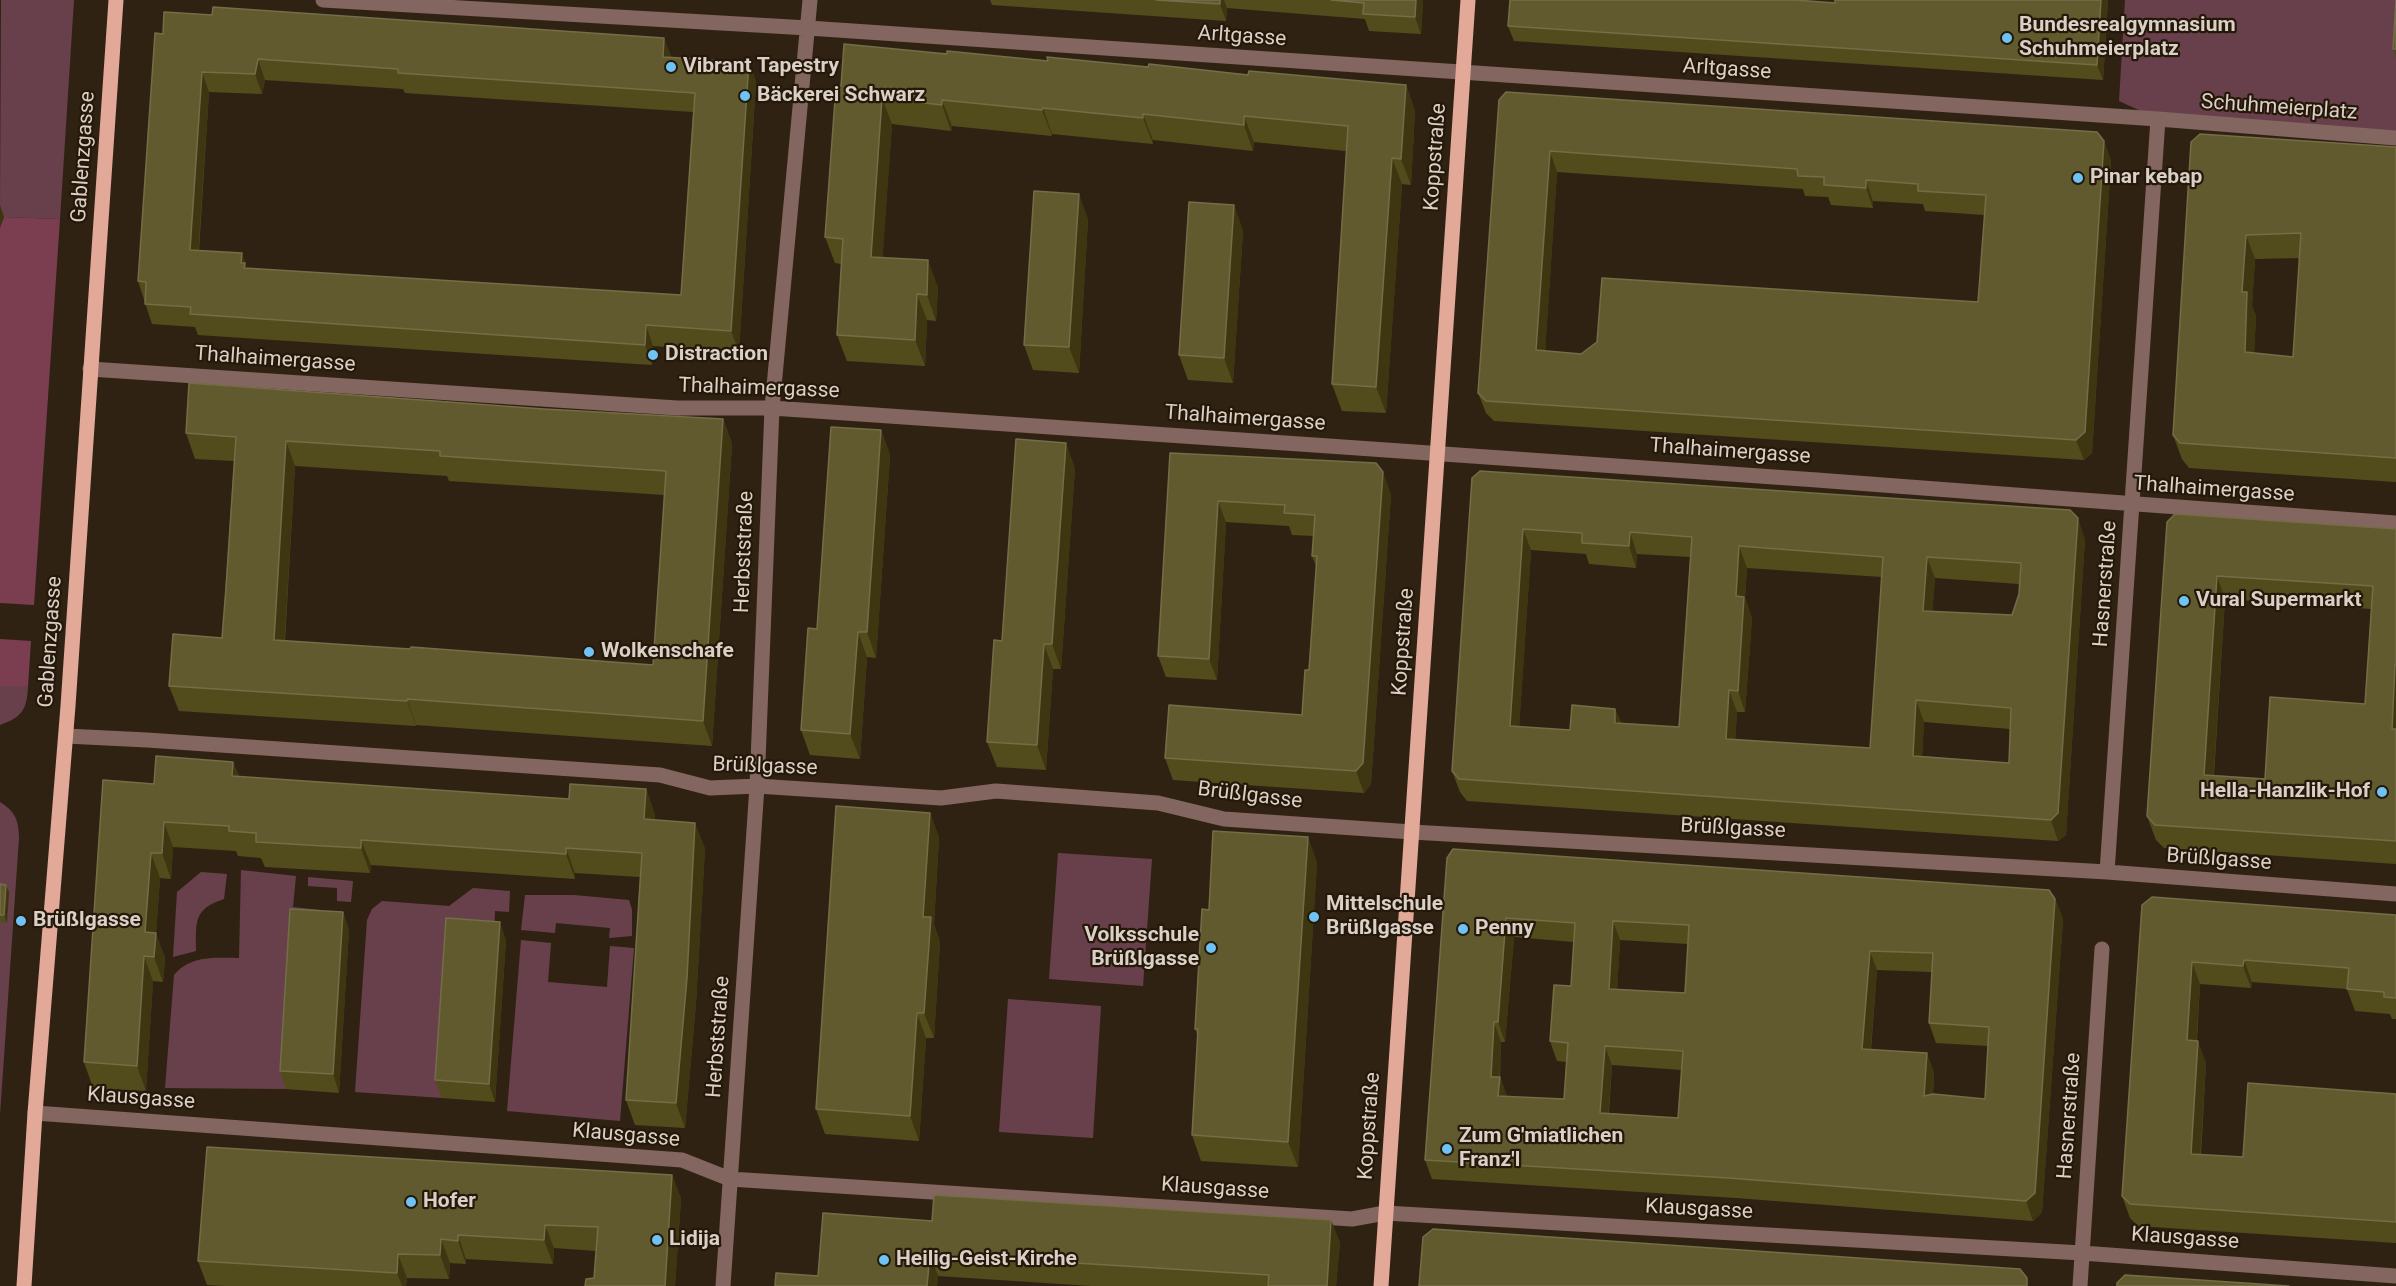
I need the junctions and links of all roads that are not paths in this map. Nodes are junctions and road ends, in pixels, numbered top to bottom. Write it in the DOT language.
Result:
graph roads {
  1 [pos="116,0"];
  2 [pos="323,0"];
  3 [pos="810,0"];
  4 [pos="1468,0"];
  5 [pos="808,28"];
  6 [pos="1463,73"];
  7 [pos="2158,119"];
  8 [pos="2396,138"];
  9 [pos="90,369"];
  10 [pos="772,408"];
  11 [pos="1438,453"];
  12 [pos="2132,505"];
  13 [pos="2396,523"];
  14 [pos="66,736"];
  15 [pos="757,786"];
  16 [pos="1412,832"];
  17 [pos="2107,872"];
  18 [pos="2396,894"];
  19 [pos="2102,949"];
  20 [pos="35,1113"];
  21 [pos="730,1179"];
  22 [pos="1385,1213"];
  23 [pos="2082,1253"];
  24 [pos="2396,1276"];
  25 [pos="24,1286"];
  26 [pos="723,1286"];
  27 [pos="1380,1286"];
  28 [pos="2080,1286"];
  1 -- 9 [label="main road, Gablenzgasse"];
  2 -- 5 [label="street, Arltgasse"];
  3 -- 5 [label="street, Herbststraße"];
  4 -- 6 [label="main road, Koppstraße"];
  5 -- 6 [label="street, Arltgasse"];
  5 -- 10 [label="street, Herbststraße"];
  6 -- 7 [label="street, Arltgasse"];
  6 -- 11 [label="main road, Koppstraße"];
  7 -- 8 [label="street, Schuhmeierplatz"];
  7 -- 12 [label="street, Hasnerstraße"];
  9 -- 10 [label="street, Thalhaimergasse"];
  9 -- 14 [label="main road, Gablenzgasse"];
  10 -- 11 [label="street, Thalhaimergasse"];
  10 -- 15 [label="street, Herbststraße"];
  11 -- 12 [label="street, Thalhaimergasse"];
  11 -- 16 [label="main road, Koppstraße"];
  12 -- 13 [label="street, Thalhaimergasse"];
  12 -- 17 [label="street, Hasnerstraße"];
  14 -- 15 [label="street, Brüßlgasse"];
  14 -- 20 [label="main road, Gablenzgasse"];
  15 -- 16 [label="street, Brüßlgasse"];
  15 -- 21 [label="street, Herbststraße"];
  16 -- 17 [label="street, Brüßlgasse"];
  16 -- 22 [label="main road, Koppstraße"];
  17 -- 18 [label="street, Brüßlgasse"];
  19 -- 23 [label="street, Hasnerstraße"];
  20 -- 21 [label="street, Klausgasse"];
  20 -- 25 [label="main road, Gablenzgasse"];
  21 -- 22 [label="street, Klausgasse"];
  21 -- 26 [label="street, Herbststraße"];
  22 -- 23 [label="street, Klausgasse"];
  22 -- 27 [label="main road, Koppstraße"];
  23 -- 24 [label="street, Klausgasse"];
  23 -- 28 [label="street, Hasnerstraße"];
}
